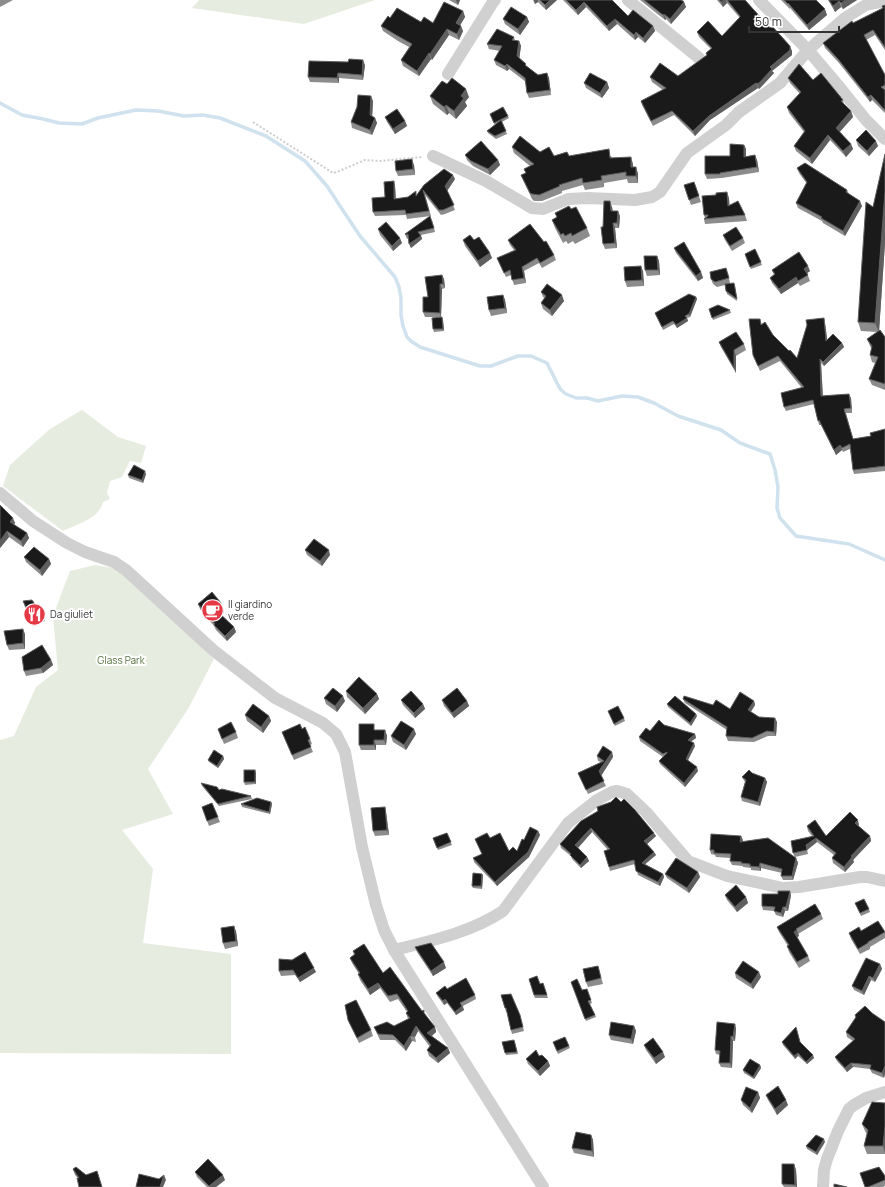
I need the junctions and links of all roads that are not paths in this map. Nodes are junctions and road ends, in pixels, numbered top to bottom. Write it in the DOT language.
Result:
graph roads {
  1 [pos="495,0"];
  2 [pos="628,0"];
  3 [pos="759,0"];
  4 [pos="885,1"];
  5 [pos="808,50"];
  6 [pos="699,58"];
  7 [pos="448,74"];
  8 [pos="885,139"];
  9 [pos="433,156"];
  10 [pos="0,493"];
  11 [pos="885,881"];
  12 [pos="394,950"];
  13 [pos="885,1092"];
  14 [pos="543,1187"];
  15 [pos="823,1187"];
  1 -- 7 [label="street"];
  2 -- 6 [label="street"];
  3 -- 5 [label="street"];
  4 -- 5 [label="street"];
  5 -- 8 [label="street"];
  5 -- 9 [label="street"];
  10 -- 12 [label="street"];
  11 -- 12 [label="street"];
  12 -- 14 [label="street"];
  13 -- 15 [label="street"];
}
